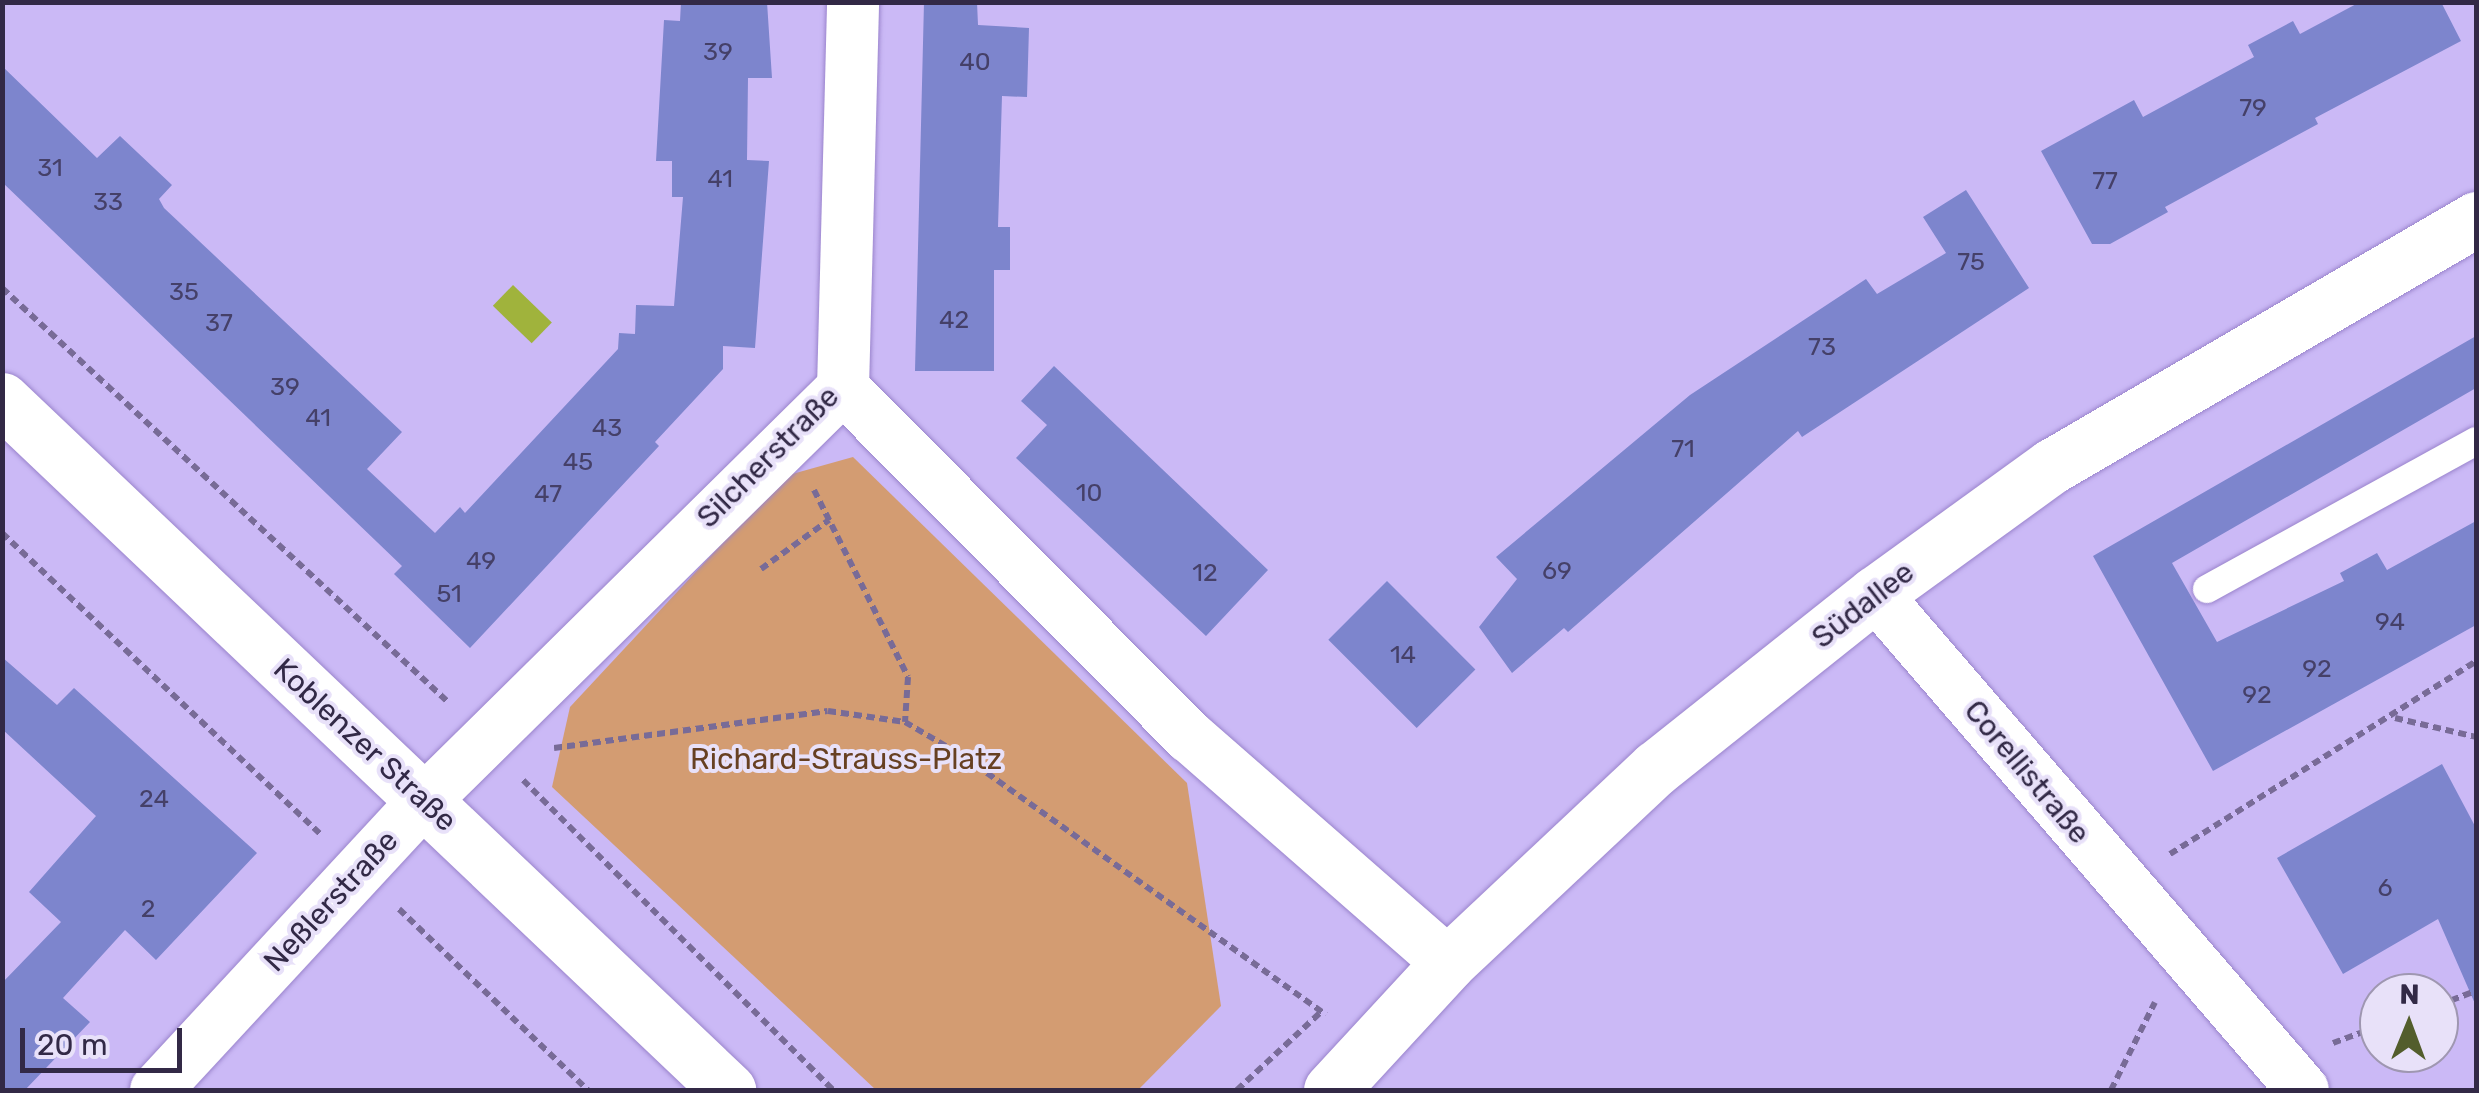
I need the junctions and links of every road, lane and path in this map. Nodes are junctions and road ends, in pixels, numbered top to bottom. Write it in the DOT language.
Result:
graph roads {
  1 [pos="853,2"];
  2 [pos="2475,223"];
  3 [pos="2,288"];
  4 [pos="843,388"];
  5 [pos="2,400"];
  6 [pos="782,441"];
  7 [pos="2476,441"];
  8 [pos="829,520"];
  9 [pos="2,533"];
  10 [pos="761,569"];
  11 [pos="2208,590"];
  12 [pos="1875,594"];
  13 [pos="2476,661"];
  14 [pos="2393,717"];
  15 [pos="905,722"];
  16 [pos="2476,737"];
  17 [pos="488,742"];
  18 [pos="424,801"];
  19 [pos="374,885"];
  20 [pos="2123,885"];
  21 [pos="2180,950"];
  22 [pos="1448,963"];
  23 [pos="1348,1073"];
  24 [pos="156,1090"];
  25 [pos="588,1090"];
  26 [pos="728,1090"];
  27 [pos="833,1090"];
  28 [pos="2112,1090"];
  29 [pos="2303,1090"];
  1 -- 4 [label="street, Silcherstraße"];
  2 -- 12 [label="street, Südallee"];
  3 -- 17 [label="path"];
  4 -- 6 [label="street, Silcherstraße"];
  4 -- 22 [label="street"];
  5 -- 18 [label="street, Koblenzer Straße"];
  6 -- 8 [label="path"];
  6 -- 17 [label="street, Silcherstraße"];
  7 -- 11 [label="lane"];
  8 -- 10 [label="path"];
  8 -- 15 [label="path"];
  9 -- 19 [label="path"];
  12 -- 20 [label="street, Corellistraße"];
  12 -- 22 [label="street, Südallee"];
  13 -- 14 [label="path"];
  14 -- 16 [label="path"];
  14 -- 20 [label="path"];
  15 -- 17 [label="path"];
  15 -- 23 [label="path"];
  17 -- 18 [label="street, Silcherstraße"];
  17 -- 27 [label="path"];
  18 -- 19 [label="street, Neßlerstraße"];
  18 -- 26 [label="street, Koblenzer Straße"];
  19 -- 24 [label="street, Neßlerstraße"];
  19 -- 25 [label="path"];
  20 -- 21 [label="street, Corellistraße"];
  21 -- 28 [label="path"];
  21 -- 29 [label="street, Corellistraße"];
  22 -- 23 [label="street, Südallee"];
}
